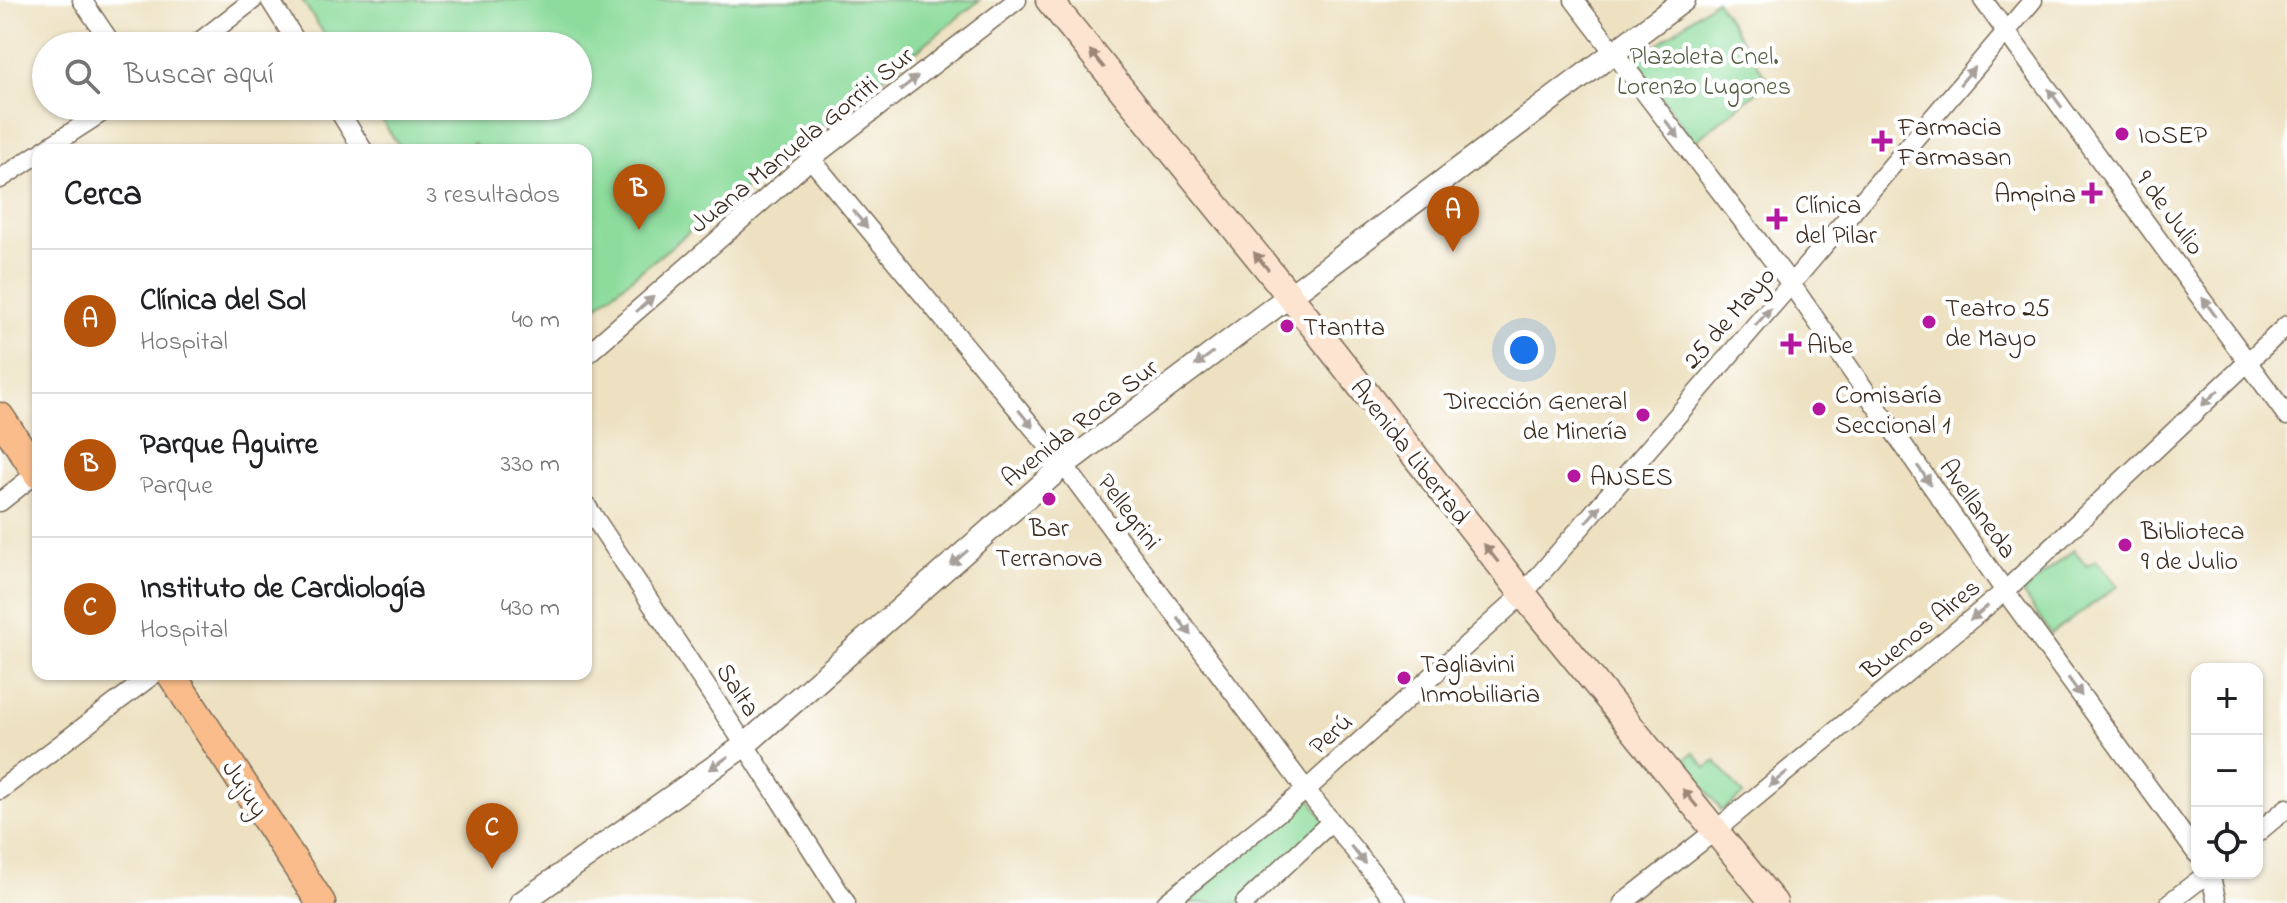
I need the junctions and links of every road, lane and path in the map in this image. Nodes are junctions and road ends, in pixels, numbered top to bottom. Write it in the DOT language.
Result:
graph roads {
  1 [pos="82,0"];
  2 [pos="253,0"];
  3 [pos="270,0"];
  4 [pos="1017,0"];
  5 [pos="1049,0"];
  6 [pos="1574,0"];
  7 [pos="1684,0"];
  8 [pos="1983,0"];
  9 [pos="2033,0"];
  10 [pos="2006,30"];
  11 [pos="104,32"];
  12 [pos="212,32"];
  13 [pos="290,32"];
  14 [pos="1614,55"];
  15 [pos="90,120"];
  16 [pos="345,120"];
  17 [pos="53,144"];
  18 [pos="359,144"];
  19 [pos="32,158"];
  20 [pos="811,159"];
  21 [pos="0,179"];
  22 [pos="1791,284"];
  23 [pos="1289,295"];
  24 [pos="2287,325"];
  25 [pos="592,350"];
  26 [pos="2248,362"];
  27 [pos="2287,416"];
  28 [pos="0,417"];
  29 [pos="32,464"];
  30 [pos="1064,465"];
  31 [pos="32,478"];
  32 [pos="0,502"];
  33 [pos="592,514"];
  34 [pos="2005,591"];
  35 [pos="1523,594"];
  36 [pos="146,680"];
  37 [pos="175,680"];
  38 [pos="745,745"];
  39 [pos="0,790"];
  40 [pos="1306,790"];
  41 [pos="2287,808"];
  42 [pos="1331,822"];
  43 [pos="2263,828"];
  44 [pos="1716,830"];
  45 [pos="2191,846"];
  46 [pos="2201,879"];
  47 [pos="2211,879"];
  48 [pos="321,903"];
  49 [pos="521,903"];
  50 [pos="846,903"];
  51 [pos="1166,903"];
  52 [pos="1245,903"];
  53 [pos="1397,903"];
  54 [pos="1623,903"];
  55 [pos="1774,903"];
  56 [pos="2169,903"];
  57 [pos="2217,903"];
  1 -- 11 [label="street"];
  2 -- 12 [label="street"];
  3 -- 13 [label="street"];
  20 -- 4 [label="street, Juana Manuela Gorriti Sur, one-way"];
  23 -- 5 [label="main road, Avenida Libertad, one-way"];
  6 -- 14 [label="street, Avellaneda"];
  7 -- 14 [label="street, Avenida Roca Sur"];
  8 -- 10 [label="street, 9 de Julio"];
  9 -- 10 [label="street, 25 de Mayo"];
  22 -- 10 [label="street, 25 de Mayo, one-way"];
  26 -- 10 [label="street, 9 de Julio, one-way"];
  14 -- 22 [label="street, Avellaneda, one-way"];
  14 -- 23 [label="street, Avenida Roca Sur"];
  15 -- 17 [label="street"];
  16 -- 18 [label="street"];
  19 -- 21 [label="street"];
  25 -- 20 [label="street, Juana Manuela Gorriti Sur, one-way"];
  20 -- 30 [label="street, Pellegrini, one-way"];
  22 -- 34 [label="street, Avellaneda, one-way"];
  35 -- 22 [label="street, 25 de Mayo, one-way"];
  23 -- 30 [label="street, Avenida Roca Sur, one-way"];
  35 -- 23 [label="main road, Avenida Libertad, one-way"];
  24 -- 26 [label="street, Buenos Aires"];
  26 -- 27 [label="street, 9 de Julio"];
  26 -- 34 [label="street, Buenos Aires, one-way"];
  28 -- 29 [label="main road"];
  30 -- 38 [label="street, Avenida Roca Sur, one-way"];
  30 -- 40 [label="street, Pellegrini, one-way"];
  31 -- 32 [label="street"];
  33 -- 38 [label="street, Salta"];
  34 -- 44 [label="street, Buenos Aires, one-way"];
  34 -- 45 [label="street, Avellaneda, one-way"];
  35 -- 40 [label="street, Perú"];
  44 -- 35 [label="main road, Avenida Libertad, one-way"];
  36 -- 39 [label="street"];
  37 -- 48 [label="main road, Jujuy"];
  38 -- 49 [label="street, Avenida Roca Sur, one-way"];
  38 -- 50 [label="street, Salta"];
  40 -- 42 [label="street, Pellegrini"];
  40 -- 51 [label="street, Perú"];
  41 -- 43 [label="street"];
  42 -- 52 [label="street"];
  42 -- 53 [label="street, Pellegrini, one-way"];
  44 -- 54 [label="street, Buenos Aires"];
  44 -- 55 [label="main road, Avenida Libertad"];
  46 -- 56 [label="street"];
  47 -- 57 [label="street"];
}
